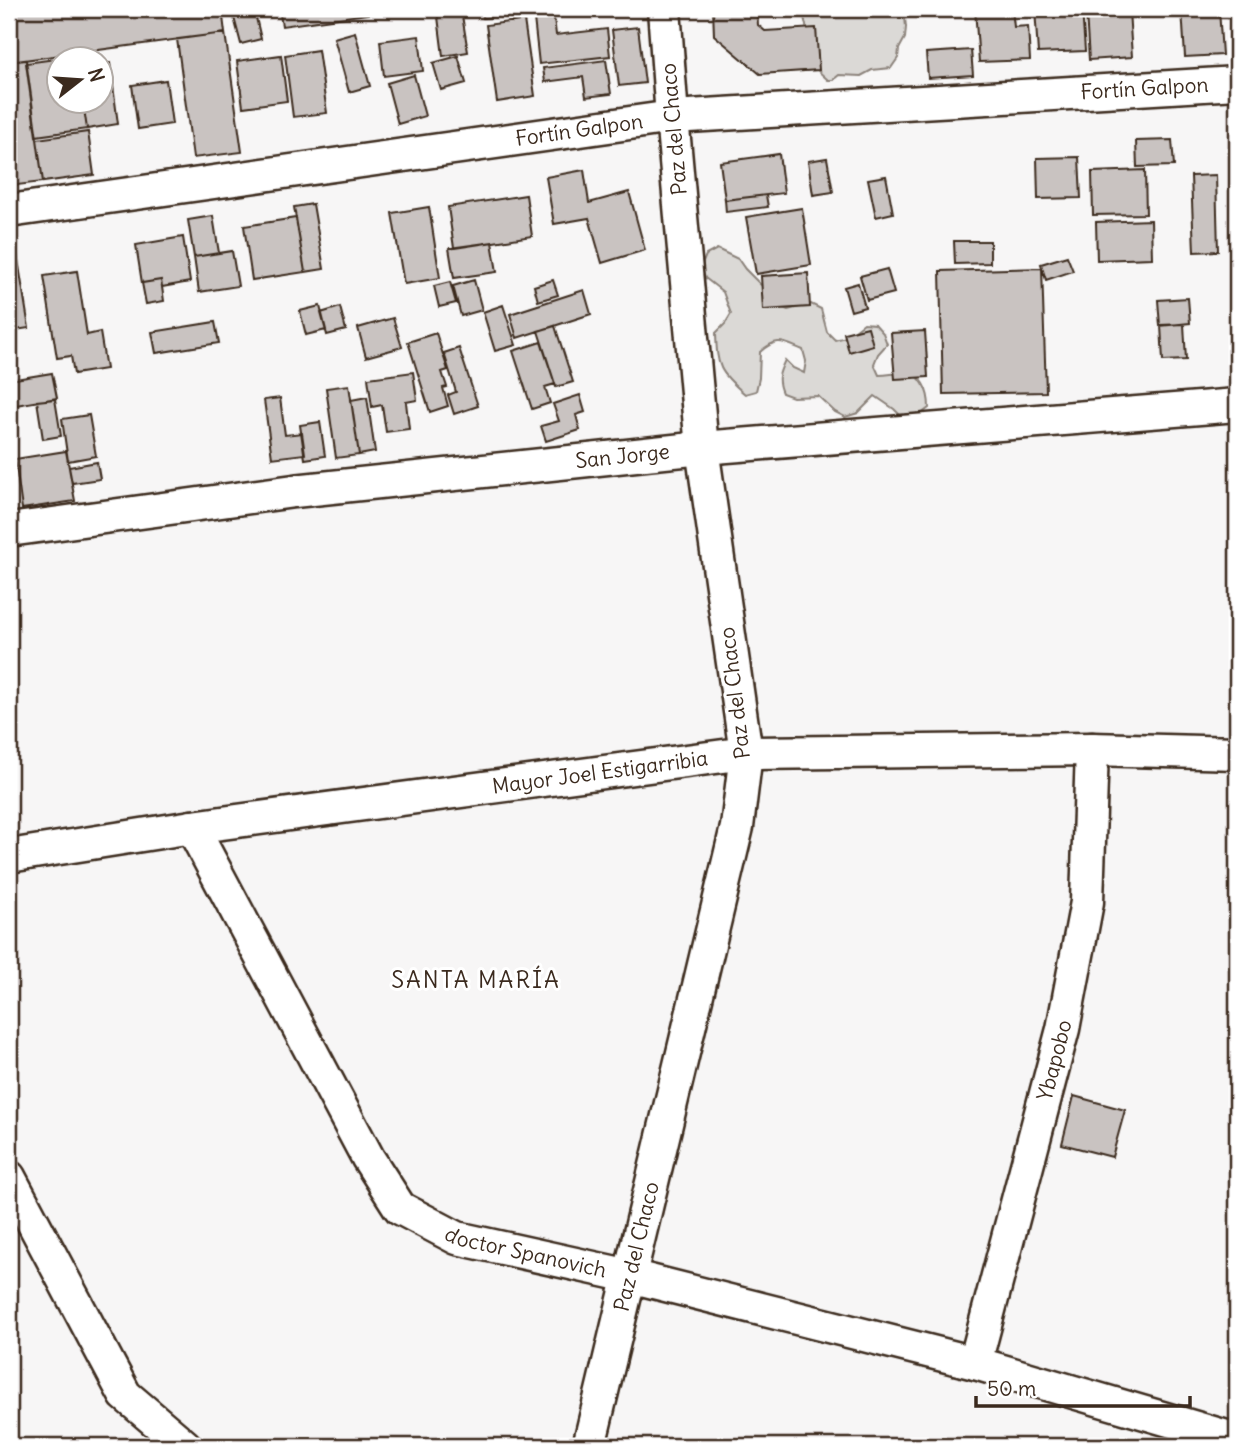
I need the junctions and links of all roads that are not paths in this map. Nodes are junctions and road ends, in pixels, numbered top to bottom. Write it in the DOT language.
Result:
graph roads {
  1 [pos="664,9"];
  2 [pos="1237,83"];
  3 [pos="672,117"];
  4 [pos="9,211"];
  5 [pos="1237,405"];
  6 [pos="702,448"];
  7 [pos="9,530"];
  8 [pos="1092,749"];
  9 [pos="746,753"];
  10 [pos="1237,753"];
  11 [pos="192,827"];
  12 [pos="9,856"];
  13 [pos="9,1177"];
  14 [pos="630,1276"];
  15 [pos="975,1363"];
  16 [pos="1237,1440"];
  17 [pos="186,1446"];
  18 [pos="589,1446"];
  1 -- 3 [label="street, Paz del Chaco"];
  2 -- 3 [label="street, Fortín Galpon"];
  3 -- 4 [label="street, Fortín Galpon"];
  3 -- 6 [label="street, Paz del Chaco"];
  5 -- 6 [label="street, San Jorge"];
  6 -- 7 [label="street, San Jorge"];
  6 -- 9 [label="street, Paz del Chaco"];
  8 -- 9 [label="street, Mayor Joel Estigarribia"];
  8 -- 10 [label="street, Mayor Joel Estigarribia"];
  8 -- 15 [label="street, Ybapobo"];
  9 -- 11 [label="street, Mayor Joel Estigarribia"];
  9 -- 14 [label="street, Paz del Chaco"];
  11 -- 12 [label="street, Mayor Joel Estigarribia"];
  11 -- 14 [label="street, doctor Spanovich"];
  13 -- 17 [label="street"];
  14 -- 15 [label="street, doctor Spanovich"];
  14 -- 18 [label="street, Paz del Chaco"];
  15 -- 16 [label="street, doctor Spanovich"];
}
